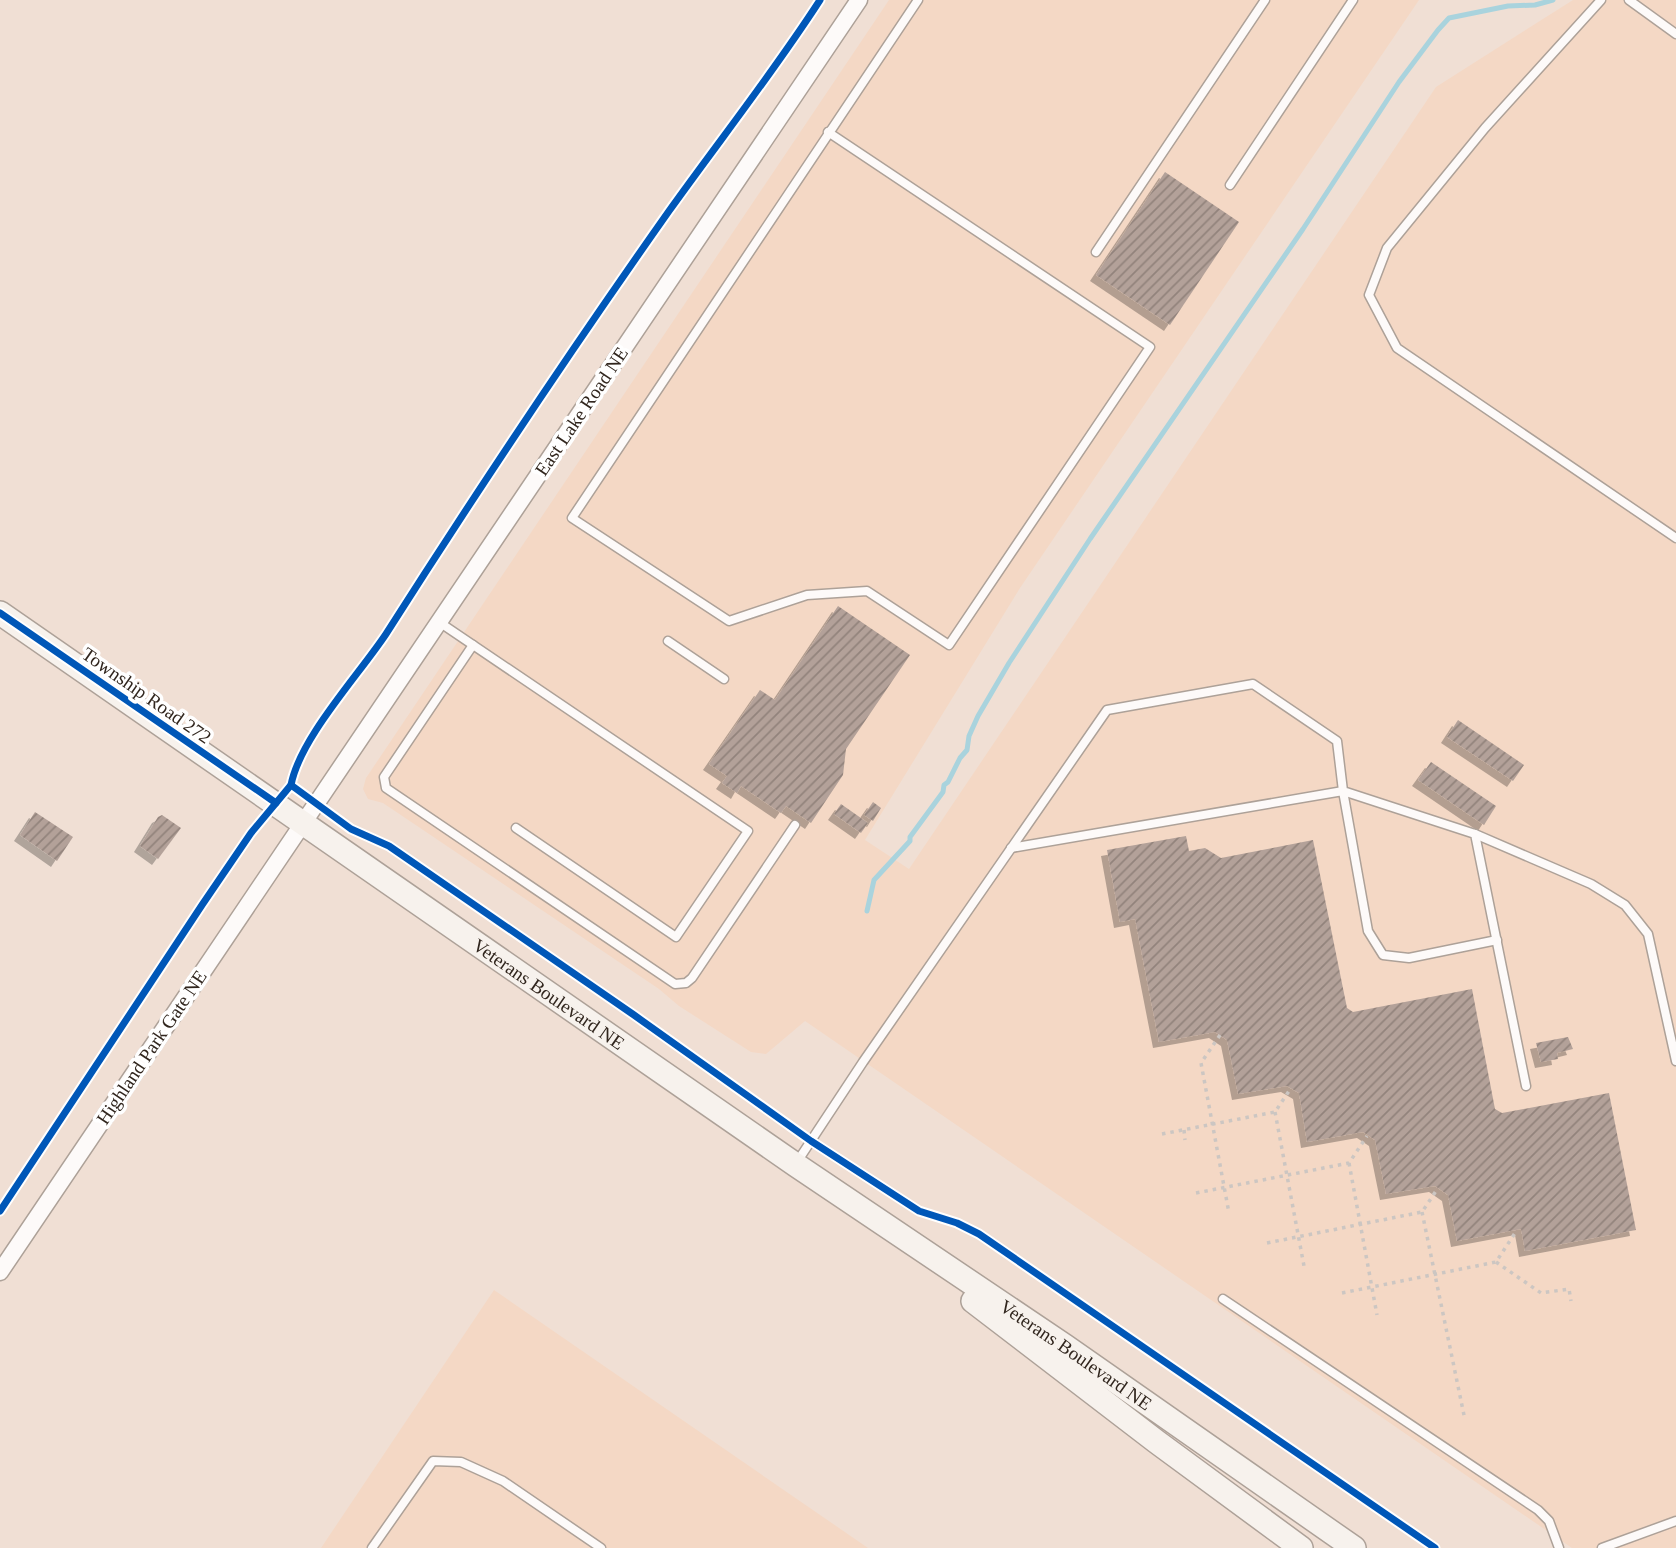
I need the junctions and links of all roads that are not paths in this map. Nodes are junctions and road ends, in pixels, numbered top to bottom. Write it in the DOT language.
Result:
graph roads {
  1 [pos="859,0"];
  2 [pos="918,0"];
  3 [pos="1265,0"];
  4 [pos="1353,0"];
  5 [pos="1601,0"];
  6 [pos="1629,0"];
  7 [pos="1676,34"];
  8 [pos="828,132"];
  9 [pos="1230,185"];
  10 [pos="1096,252"];
  11 [pos="1676,538"];
  12 [pos="0,613"];
  13 [pos="439,621"];
  14 [pos="668,641"];
  15 [pos="473,645"];
  16 [pos="724,679"];
  17 [pos="1343,791"];
  18 [pos="303,822"];
  19 [pos="795,825"];
  20 [pos="516,828"];
  21 [pos="1475,834"];
  22 [pos="1012,848"];
  23 [pos="1497,940"];
  24 [pos="1676,1061"];
  25 [pos="1526,1086"];
  26 [pos="796,1165"];
  27 [pos="0,1272"];
  28 [pos="1223,1299"];
  29 [pos="1676,1521"];
  30 [pos="372,1548"];
  31 [pos="601,1548"];
  32 [pos="1301,1548"];
  33 [pos="1354,1548"];
  34 [pos="1559,1548"];
  35 [pos="1602,1548"];
  1 -- 13 [label="street, East Lake Road NE"];
  2 -- 8 [label="lane"];
  3 -- 10 [label="lane"];
  4 -- 9 [label="lane"];
  5 -- 11 [label="lane"];
  6 -- 7 [label="lane"];
  8 -- 8 [label="lane"];
  12 -- 18 [label="main road, Township Road 272"];
  13 -- 15 [label="lane"];
  13 -- 18 [label="street, East Lake Road NE"];
  14 -- 16 [label="lane"];
  15 -- 19 [label="lane"];
  15 -- 20 [label="lane"];
  17 -- 21 [label="lane"];
  17 -- 22 [label="lane"];
  17 -- 22 [label="lane"];
  17 -- 23 [label="lane"];
  18 -- 26 [label="main road, Veterans Boulevard NE"];
  18 -- 27 [label="street, Highland Park Gate NE"];
  21 -- 23 [label="lane"];
  21 -- 24 [label="lane"];
  22 -- 26 [label="lane"];
  23 -- 25 [label="lane"];
  26 -- 32 [label="main road, Veterans Boulevard NE"];
  26 -- 33 [label="main road, Veterans Boulevard NE"];
  28 -- 34 [label="lane"];
  29 -- 35 [label="lane"];
  30 -- 31 [label="lane"];
}
